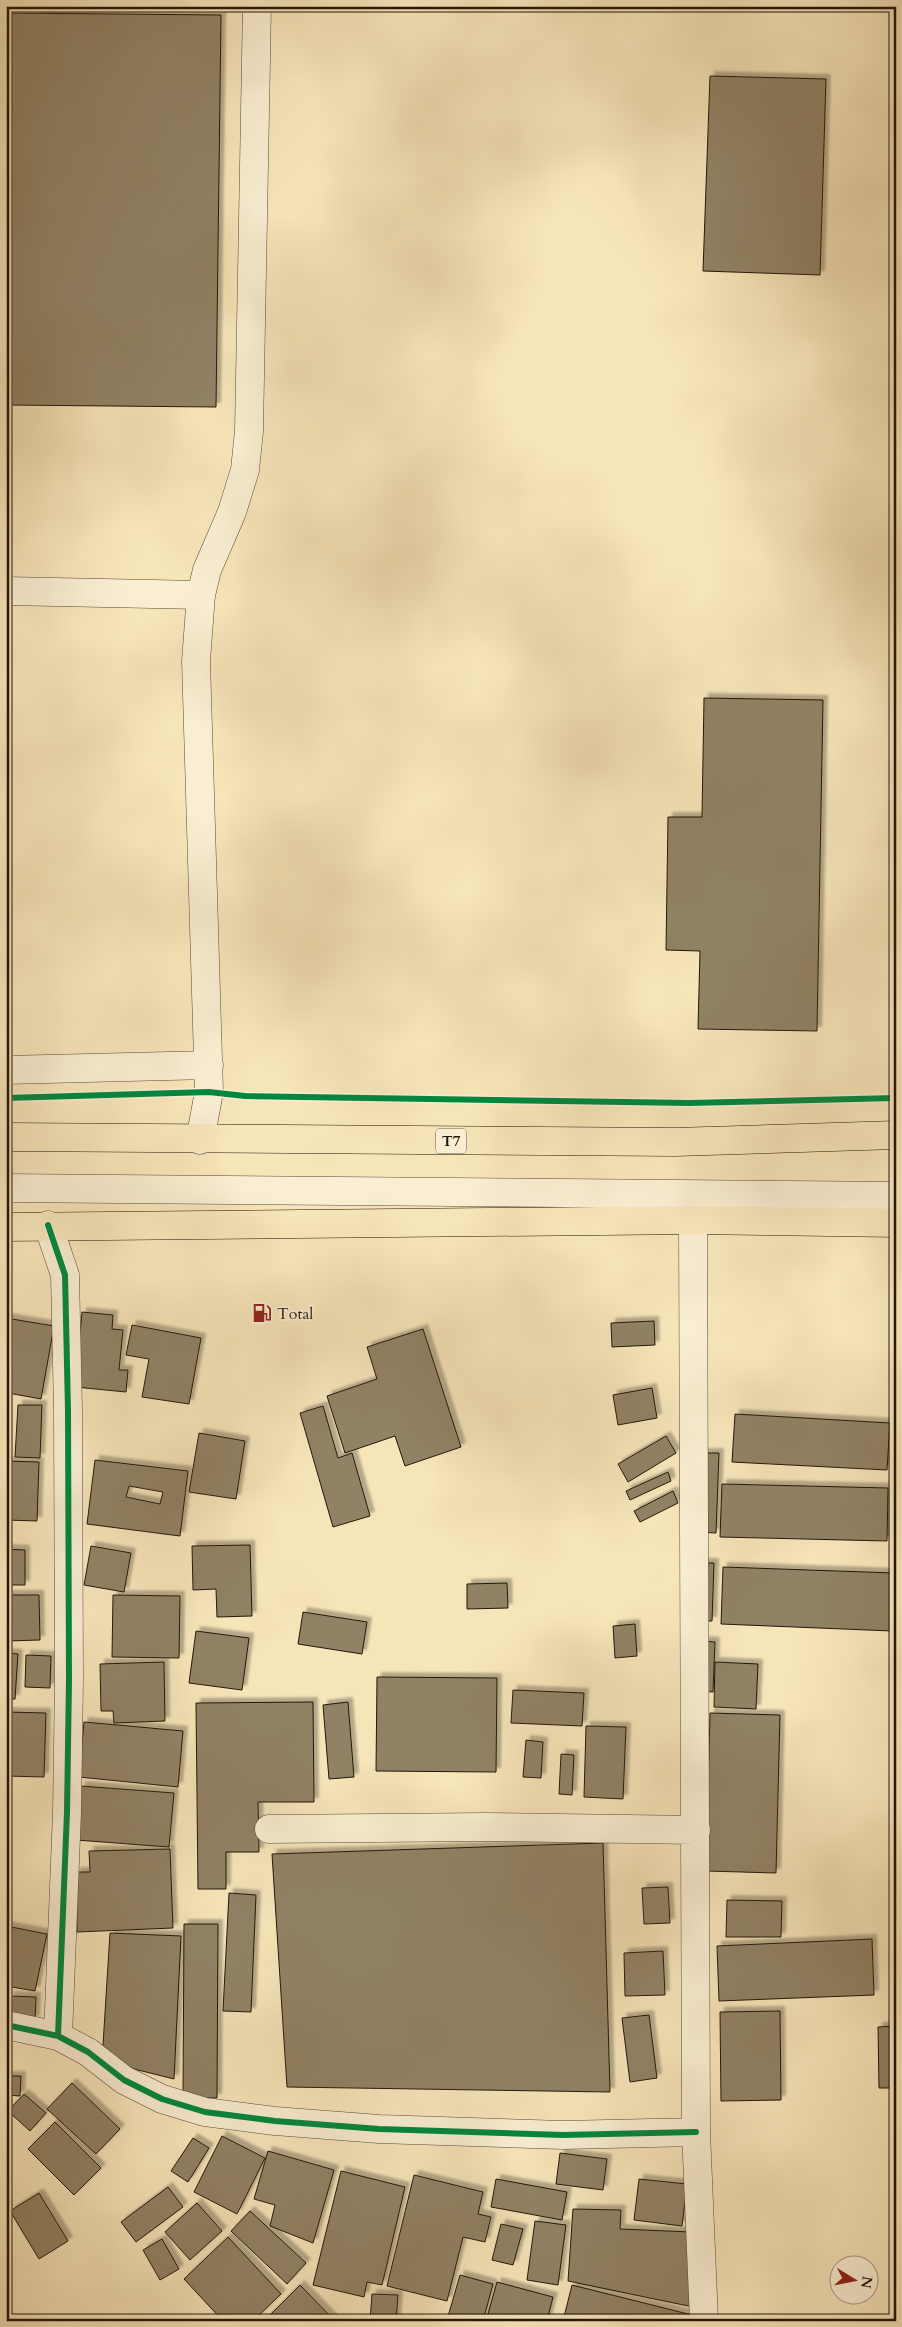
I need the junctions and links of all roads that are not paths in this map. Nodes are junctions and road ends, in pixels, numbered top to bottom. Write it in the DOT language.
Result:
graph roads {
  1 [pos="257,6"];
  2 [pos="6,591"];
  3 [pos="201,595"];
  4 [pos="208,1065"];
  5 [pos="6,1070"];
  6 [pos="896,1135"];
  7 [pos="6,1137"];
  8 [pos="200,1140"];
  9 [pos="6,1188"];
  10 [pos="896,1196"];
  11 [pos="693,1220"];
  12 [pos="896,1223"];
  13 [pos="48,1225"];
  14 [pos="6,1227"];
  15 [pos="269,1829"];
  16 [pos="696,1830"];
  17 [pos="6,2025"];
  18 [pos="58,2036"];
  19 [pos="696,2132"];
  20 [pos="704,2321"];
  1 -- 3 [label="street"];
  2 -- 3 [label="street"];
  3 -- 4 [label="street"];
  4 -- 5 [label="street"];
  4 -- 8 [label="street"];
  6 -- 8 [label="highway, T7"];
  7 -- 8 [label="highway, T7"];
  9 -- 10 [label="street"];
  11 -- 12 [label="highway"];
  11 -- 13 [label="highway"];
  11 -- 16 [label="street"];
  13 -- 14 [label="highway"];
  13 -- 18 [label="street"];
  15 -- 16 [label="street"];
  16 -- 19 [label="street"];
  17 -- 18 [label="street"];
  18 -- 19 [label="street"];
  19 -- 20 [label="street"];
}
